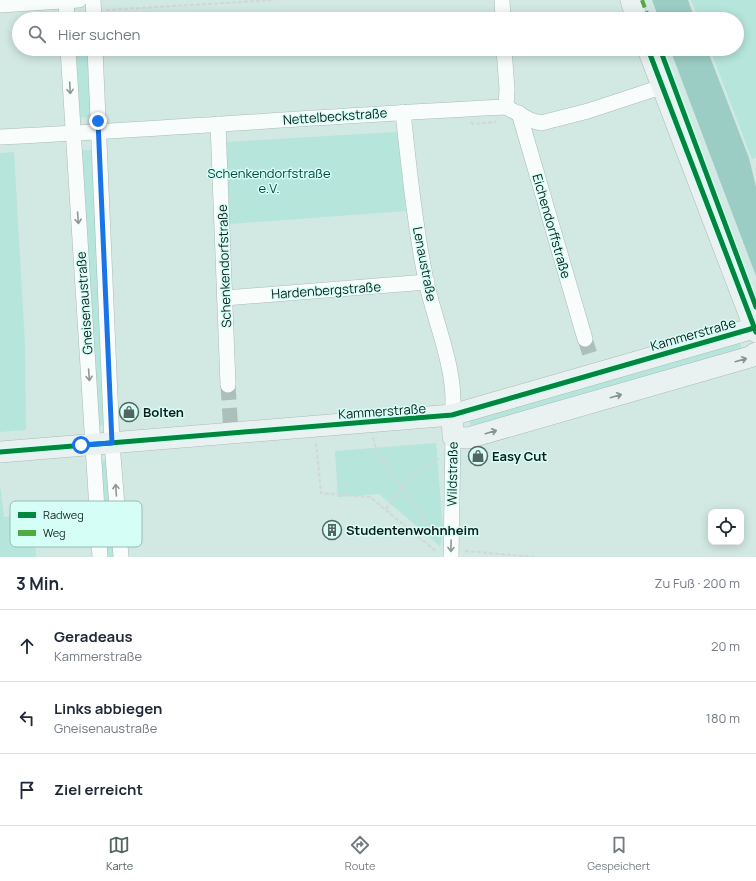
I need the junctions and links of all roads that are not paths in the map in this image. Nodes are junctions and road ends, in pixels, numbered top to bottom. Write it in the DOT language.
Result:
graph roads {
  1 [pos="70,0"];
  2 [pos="502,0"];
  3 [pos="631,0"];
  4 [pos="0,5"];
  5 [pos="67,12"];
  6 [pos="503,12"];
  7 [pos="635,12"];
  8 [pos="68,56"];
  9 [pos="95,56"];
  10 [pos="505,56"];
  11 [pos="650,56"];
  12 [pos="661,87"];
  13 [pos="403,112"];
  14 [pos="510,114"];
  15 [pos="218,124"];
  16 [pos="72,134"];
  17 [pos="98,134"];
  18 [pos="0,137"];
  19 [pos="427,282"];
  20 [pos="225,298"];
  21 [pos="755,330"];
  22 [pos="585,339"];
  23 [pos="756,353"];
  24 [pos="228,385"];
  25 [pos="452,415"];
  26 [pos="453,437"];
  27 [pos="103,444"];
  28 [pos="0,452"];
  29 [pos="101,501"];
  30 [pos="112,501"];
  31 [pos="100,547"];
  32 [pos="119,547"];
  33 [pos="451,554"];
  34 [pos="100,557"];
  35 [pos="121,557"];
  1 -- 4 [label="street"];
  1 -- 5 [label="street"];
  2 -- 6 [label="street"];
  3 -- 7 [label="street"];
  8 -- 16 [label="street, Gneisenaustraße, one-way"];
  9 -- 17 [label="street, Gneisenaustraße"];
  10 -- 14 [label="street, Eichendorffstraße"];
  11 -- 12 [label="street"];
  12 -- 14 [label="street"];
  12 -- 21 [label="street"];
  13 -- 14 [label="street, Nettelbeckstraße"];
  13 -- 15 [label="street, Nettelbeckstraße"];
  13 -- 19 [label="street, Lenaustraße"];
  14 -- 22 [label="street, Eichendorffstraße"];
  15 -- 17 [label="street, Nettelbeckstraße"];
  15 -- 20 [label="street, Schenkendorfstraße"];
  16 -- 17 [label="street, Nettelbeckstraße"];
  16 -- 18 [label="street, Nettelbeckstraße"];
  16 -- 27 [label="street, Gneisenaustraße, one-way"];
  17 -- 27 [label="street, Gneisenaustraße"];
  19 -- 20 [label="street, Hardenbergstraße"];
  19 -- 25 [label="street, Lenaustraße"];
  20 -- 24 [label="street, Schenkendorfstraße"];
  21 -- 25 [label="street, Kammerstraße"];
  26 -- 23 [label="street, one-way"];
  25 -- 26 [label="street, Wildstraße"];
  25 -- 27 [label="street, Kammerstraße"];
  26 -- 33 [label="street, Wildstraße, one-way"];
  27 -- 28 [label="street, Kammerstraße"];
  27 -- 29 [label="street, Gneisenaustraße"];
  30 -- 27 [label="street, Gneisenaustraße, one-way"];
  31 -- 34 [label="street, Gneisenaustraße"];
  35 -- 32 [label="street, Gneisenaustraße, one-way"];
}
